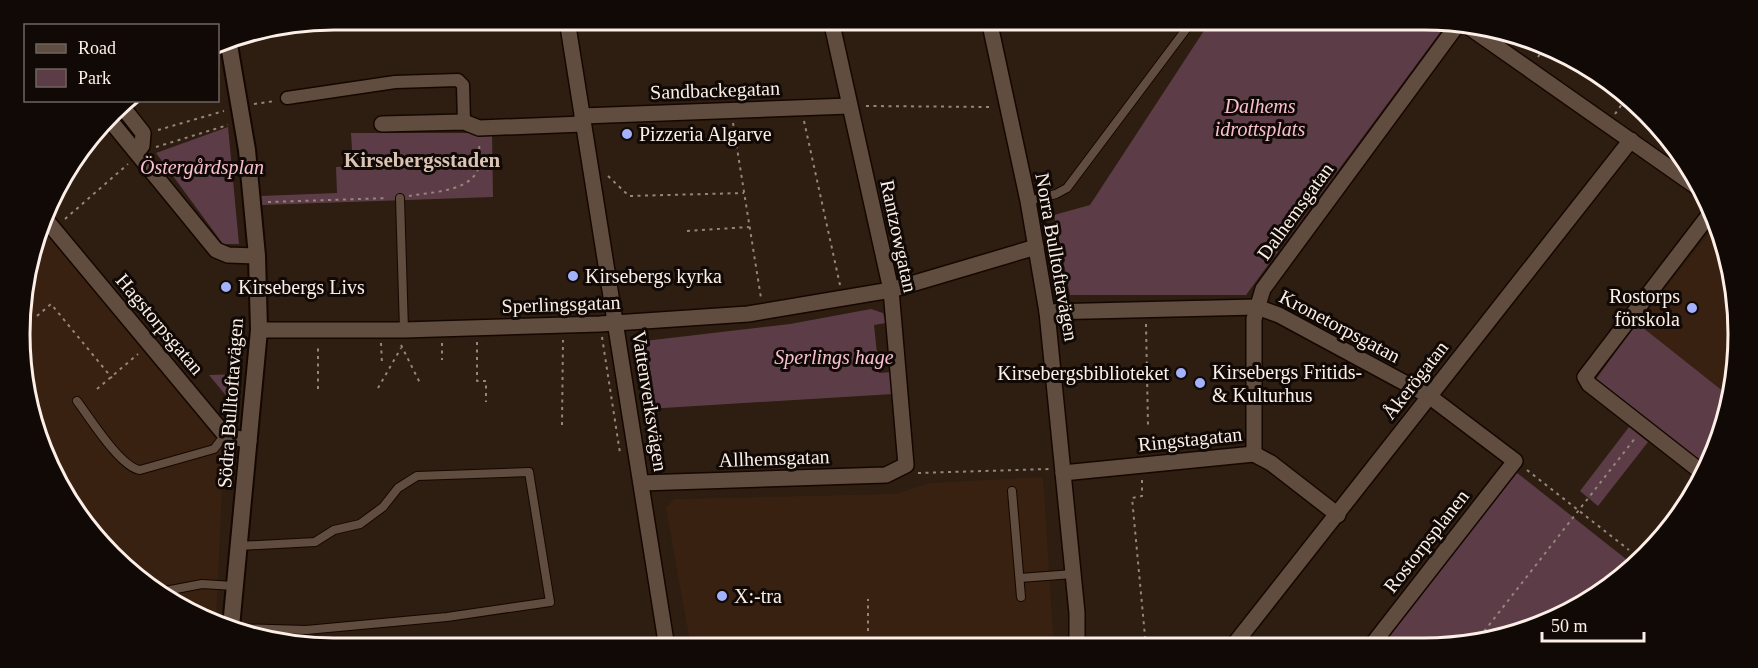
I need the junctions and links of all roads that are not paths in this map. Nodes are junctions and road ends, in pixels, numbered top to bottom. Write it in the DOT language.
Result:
graph roads {
  1 [pos="569,30"];
  2 [pos="834,30"];
  3 [pos="991,30"];
  4 [pos="1185,30"];
  5 [pos="1452,32"];
  6 [pos="1482,36"];
  7 [pos="230,48"];
  8 [pos="287,98"];
  9 [pos="855,106"];
  10 [pos="126,112"];
  11 [pos="583,120"];
  12 [pos="464,122"];
  13 [pos="382,124"];
  14 [pos="114,125"];
  15 [pos="1631,140"];
  16 [pos="138,153"];
  17 [pos="1685,179"];
  18 [pos="400,198"];
  19 [pos="1028,201"];
  20 [pos="1706,219"];
  21 [pos="50,225"];
  22 [pos="1036,247"];
  23 [pos="257,256"];
  24 [pos="891,290"];
  25 [pos="1257,307"];
  26 [pos="1047,312"];
  27 [pos="616,323"];
  28 [pos="259,330"];
  29 [pos="403,336"];
  30 [pos="1429,396"];
  31 [pos="77,401"];
  32 [pos="225,435"];
  33 [pos="249,441"];
  34 [pos="1254,454"];
  35 [pos="1515,461"];
  36 [pos="1697,468"];
  37 [pos="911,469"];
  38 [pos="1058,477"];
  39 [pos="641,483"];
  40 [pos="1012,491"];
  41 [pos="1338,515"];
  42 [pos="239,546"];
  43 [pos="1073,574"];
  44 [pos="1020,578"];
  45 [pos="236,586"];
  46 [pos="170,590"];
  47 [pos="1021,597"];
  48 [pos="233,621"];
  49 [pos="255,628"];
  50 [pos="665,638"];
  51 [pos="1077,638"];
  52 [pos="1239,638"];
  53 [pos="1377,638"];
  1 -- 11 [label="street, Vattenverksvägen"];
  2 -- 9 [label="street, Rantzowgatan"];
  3 -- 19 [label="street, Norra Bulltoftavägen"];
  4 -- 19 [label="lane"];
  5 -- 25 [label="street, Dalhemsgatan"];
  6 -- 15 [label="street"];
  7 -- 23 [label="street, Södra Bulltoftavägen"];
  8 -- 12 [label="street"];
  9 -- 11 [label="street, Sandbackegatan"];
  9 -- 24 [label="street, Rantzowgatan"];
  10 -- 16 [label="street"];
  11 -- 12 [label="street, Sandbackegatan"];
  11 -- 27 [label="street, Vattenverksvägen"];
  12 -- 13 [label="street, Sandbackegatan"];
  14 -- 16 [label="street"];
  15 -- 17 [label="street"];
  15 -- 30 [label="street, Åkerögatan"];
  16 -- 23 [label="street"];
  18 -- 29 [label="lane"];
  19 -- 22 [label="street, Norra Bulltoftavägen"];
  20 -- 36 [label="street"];
  21 -- 32 [label="street, Hagstorpsgatan"];
  22 -- 24 [label="street, Sperlingsgatan"];
  22 -- 26 [label="street, Norra Bulltoftavägen"];
  23 -- 28 [label="street, Södra Bulltoftavägen"];
  24 -- 27 [label="street, Sperlingsgatan"];
  24 -- 37 [label="street, Rantzowgatan"];
  25 -- 26 [label="street, Kronetorpsgatan"];
  25 -- 30 [label="street, Kronetorpsgatan"];
  25 -- 34 [label="street, Dalhemsgatan"];
  26 -- 38 [label="street, Norra Bulltoftavägen"];
  27 -- 29 [label="street, Sperlingsgatan"];
  27 -- 39 [label="street, Vattenverksvägen"];
  28 -- 29 [label="street, Sperlingsgatan"];
  28 -- 33 [label="street, Södra Bulltoftavägen"];
  30 -- 35 [label="street, Kronetorpsgatan"];
  30 -- 41 [label="street, Åkerögatan"];
  31 -- 32 [label="lane"];
  32 -- 33 [label="street"];
  33 -- 42 [label="street, Södra Bulltoftavägen"];
  34 -- 38 [label="street, Ringstagatan"];
  34 -- 41 [label="street, Ringstagatan"];
  35 -- 53 [label="street, Rostorpsplanen"];
  37 -- 39 [label="street, Allhemsgatan"];
  38 -- 43 [label="street, Norra Bulltoftavägen"];
  39 -- 50 [label="street, Vattenverksvägen"];
  40 -- 44 [label="lane"];
  41 -- 52 [label="street, Åkerögatan"];
  42 -- 45 [label="street, Södra Bulltoftavägen"];
  42 -- 49 [label="lane"];
  43 -- 44 [label="lane"];
  43 -- 51 [label="street, Norra Bulltoftavägen"];
  44 -- 47 [label="lane"];
  45 -- 46 [label="lane"];
  45 -- 48 [label="street, Södra Bulltoftavägen"];
}
